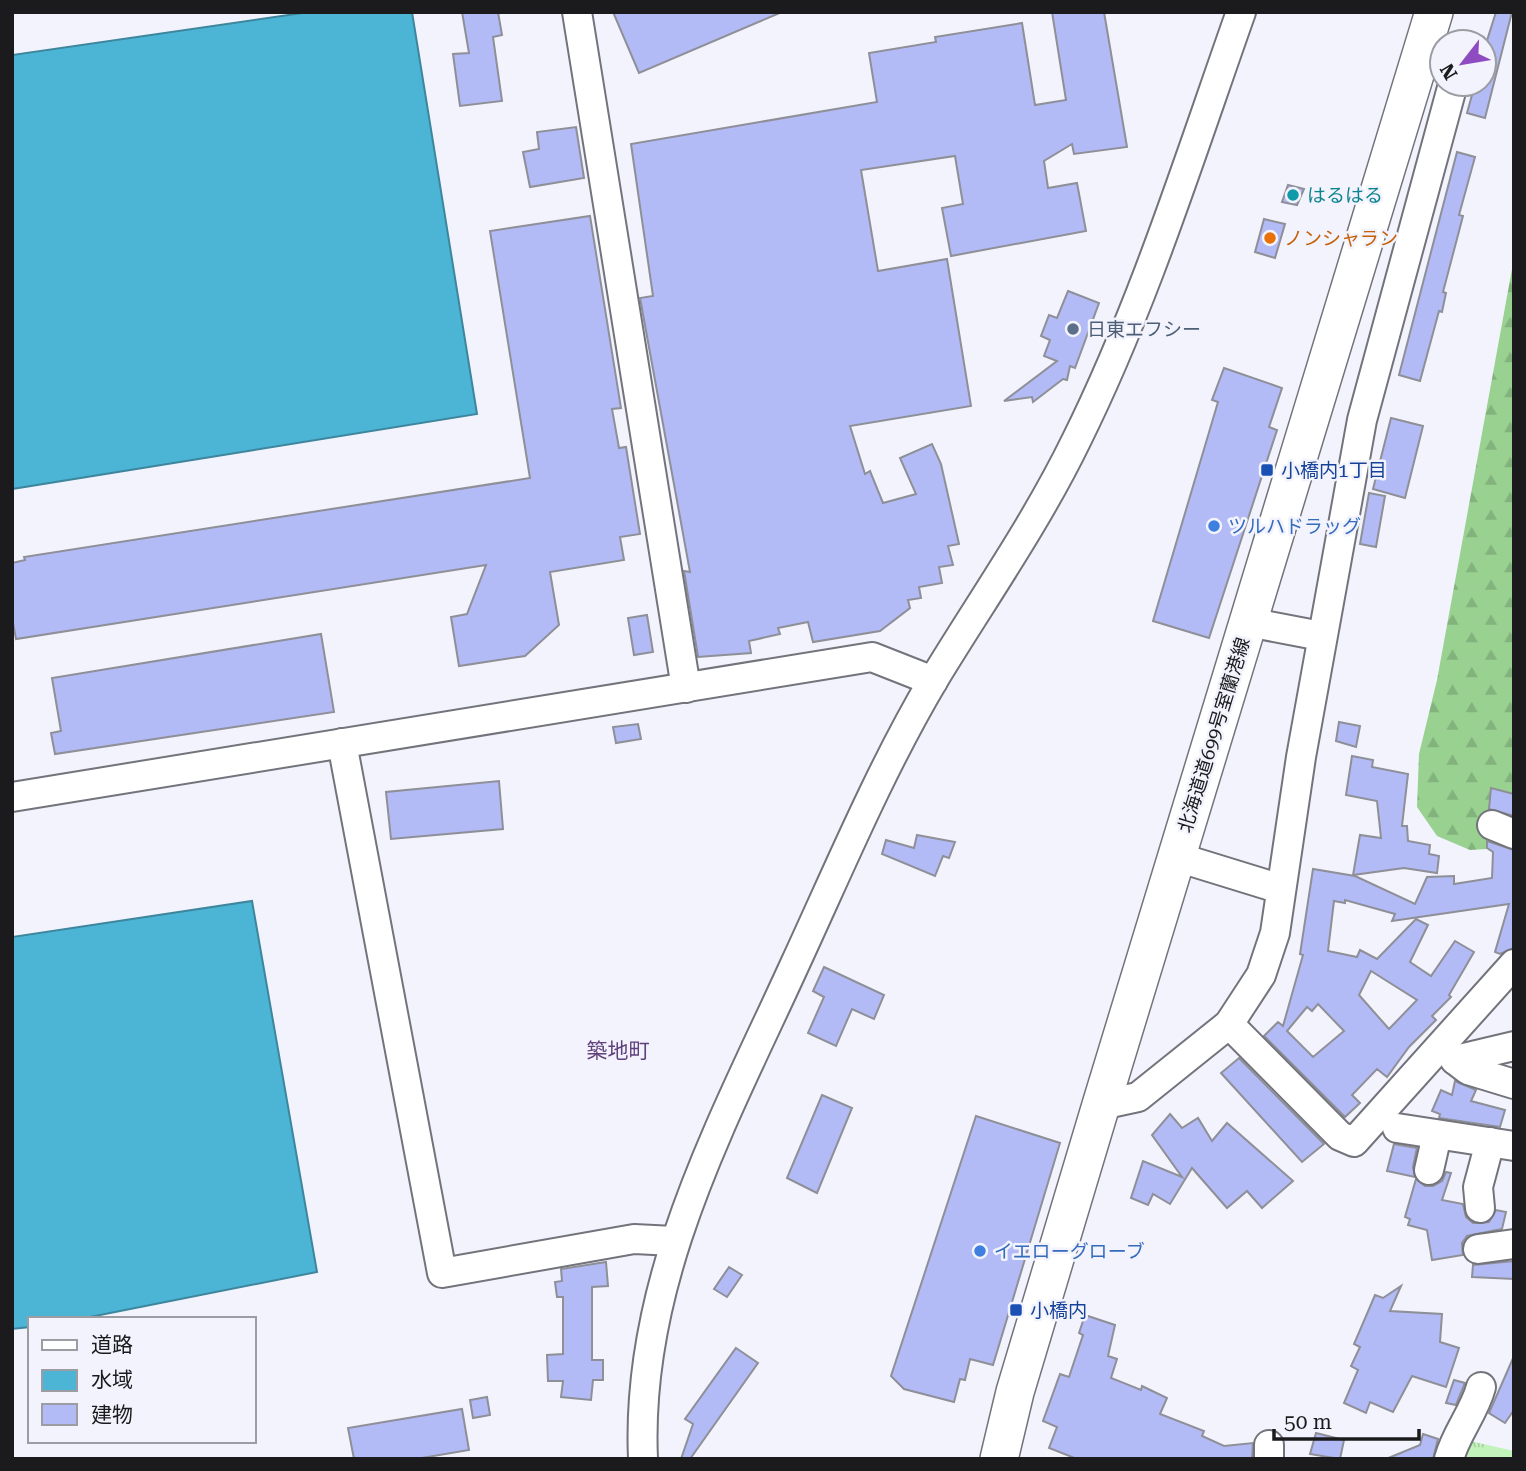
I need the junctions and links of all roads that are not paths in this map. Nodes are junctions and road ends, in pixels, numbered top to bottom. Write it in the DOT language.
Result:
graph roads {
  1 [pos="577,12"];
  2 [pos="1241,12"];
  3 [pos="1428,50"];
  4 [pos="1449,98"];
  5 [pos="1248,622"];
  6 [pos="1321,636"];
  7 [pos="933,681"];
  8 [pos="686,688"];
  9 [pos="342,743"];
  10 [pos="12,797"];
  11 [pos="1177,857"];
  12 [pos="1281,889"];
  13 [pos="1514,964"];
  14 [pos="1229,1024"];
  15 [pos="1514,1046"];
  16 [pos="1514,1084"];
  17 [pos="1101,1105"];
  18 [pos="1397,1128"];
  19 [pos="1437,1135"];
  20 [pos="1502,1144"];
  21 [pos="1429,1170"];
  22 [pos="1480,1208"];
  23 [pos="674,1241"];
  24 [pos="1514,1244"];
  25 [pos="1478,1249"];
  26 [pos="1481,1387"];
  27 [pos="1007,1456"];
  28 [pos="643,1459"];
  29 [pos="1449,1459"];
  1 -- 8 [label="street"];
  2 -- 7 [label="street"];
  3 -- 5 [label="main road, 北海道道699号室蘭港線"];
  4 -- 6 [label="street"];
  5 -- 6 [label="street"];
  5 -- 11 [label="main road, 北海道道699号室蘭港線"];
  6 -- 12 [label="street"];
  7 -- 8 [label="street"];
  7 -- 23 [label="street"];
  8 -- 9 [label="street"];
  9 -- 10 [label="street"];
  9 -- 23 [label="street"];
  11 -- 12 [label="street"];
  11 -- 17 [label="main road, 北海道道699号室蘭港線"];
  12 -- 14 [label="street"];
  13 -- 14 [label="street"];
  14 -- 17 [label="street"];
  15 -- 16 [label="street"];
  17 -- 27 [label="main road, 北海道道699号室蘭港線"];
  18 -- 19 [label="street"];
  19 -- 20 [label="street"];
  19 -- 21 [label="street"];
  20 -- 22 [label="street"];
  23 -- 28 [label="street"];
  24 -- 25 [label="street"];
  26 -- 29 [label="street"];
}
